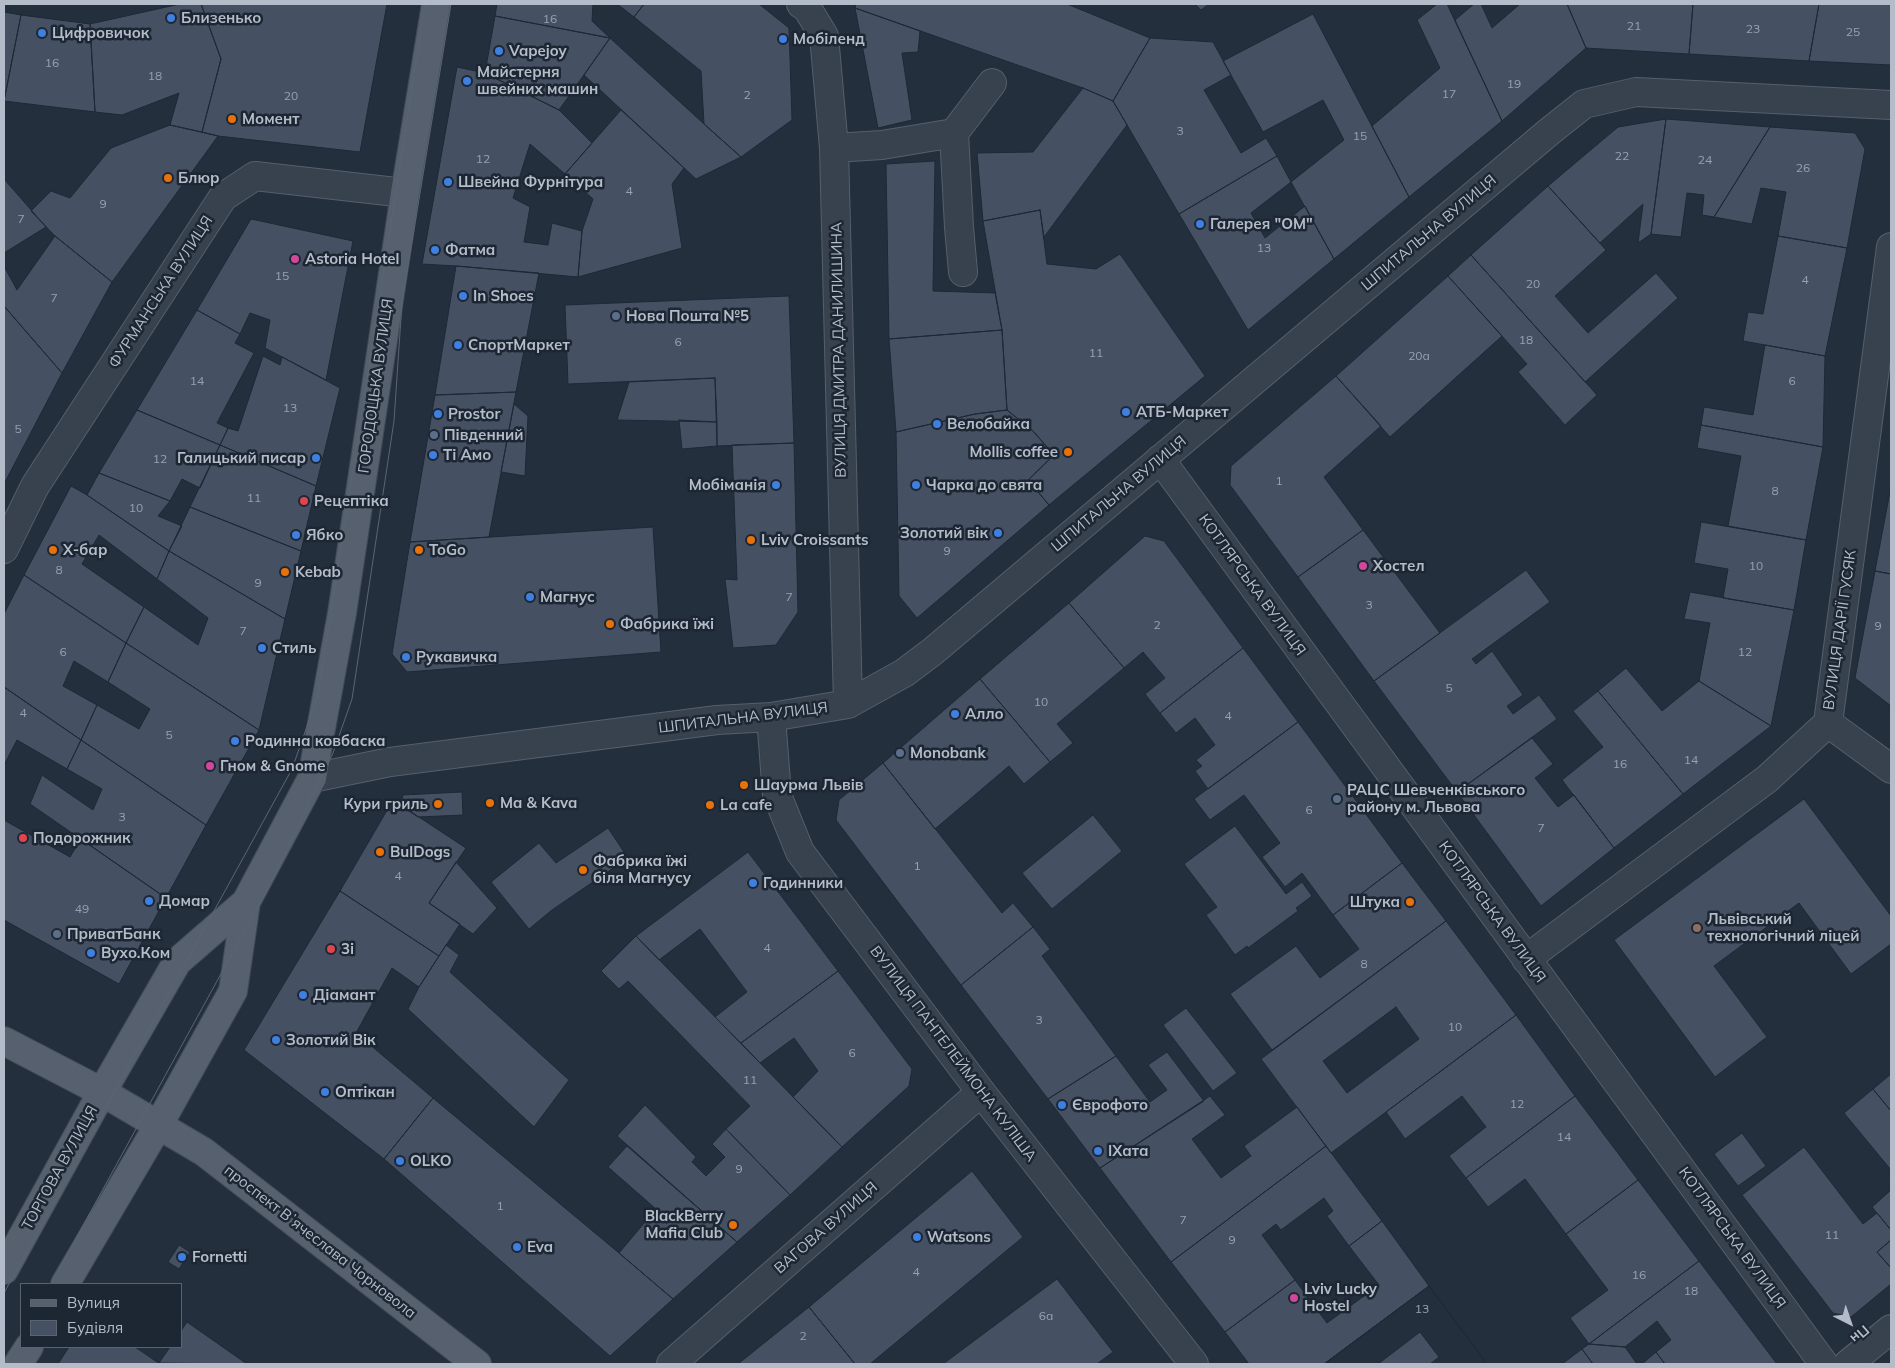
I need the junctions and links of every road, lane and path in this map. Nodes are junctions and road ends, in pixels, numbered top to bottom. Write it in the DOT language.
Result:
graph roads {
  1 [pos="436,4"];
  2 [pos="801,4"];
  3 [pos="992,83"];
  4 [pos="1891,105"];
  5 [pos="954,133"];
  6 [pos="834,148"];
  7 [pos="404,193"];
  8 [pos="1891,247"];
  9 [pos="963,272"];
  10 [pos="1160,459"];
  11 [pos="4,549"];
  12 [pos="848,704"];
  13 [pos="771,717"];
  14 [pos="1828,723"];
  15 [pos="1891,769"];
  16 [pos="312,778"];
  17 [pos="246,902"];
  18 [pos="1526,959"];
  19 [pos="4,1041"];
  20 [pos="102,1092"];
  21 [pos="981,1092"];
  22 [pos="158,1126"];
  23 [pos="4,1270"];
  24 [pos="66,1283"];
  25 [pos="1891,1329"];
  26 [pos="28,1348"];
  27 [pos="18,1364"];
  28 [pos="477,1364"];
  29 [pos="672,1364"];
  30 [pos="1194,1364"];
  31 [pos="1824,1364"];
  32 [pos="1848,1364"];
  1 -- 7 [label="main road, ГОРОДОЦЬКА ВУЛИЦЯ"];
  2 -- 6 [label="street, ВУЛИЦЯ ДМИТРА ДАНИЛИШИНА"];
  3 -- 5 [label="street"];
  4 -- 10 [label="street, ШПИТАЛЬНА ВУЛИЦЯ"];
  5 -- 6 [label="street"];
  5 -- 9 [label="street"];
  6 -- 12 [label="street, ВУЛИЦЯ ДМИТРА ДАНИЛИШИНА"];
  7 -- 11 [label="street, ФУРМАНСЬКА ВУЛИЦЯ"];
  7 -- 16 [label="main road, ГОРОДОЦЬКА ВУЛИЦЯ"];
  8 -- 14 [label="street, ВУЛИЦЯ ДАРІЇ ГУСЯК"];
  10 -- 12 [label="street, ШПИТАЛЬНА ВУЛИЦЯ"];
  10 -- 18 [label="street, КОТЛЯРСЬКА ВУЛИЦЯ"];
  12 -- 13 [label="street, ШПИТАЛЬНА ВУЛИЦЯ"];
  13 -- 16 [label="street, ШПИТАЛЬНА ВУЛИЦЯ"];
  13 -- 21 [label="street, ВУЛИЦЯ ПАНТЕЛЕЙМОНА КУЛІША"];
  14 -- 15 [label="street"];
  14 -- 18 [label="street, ВУЛИЦЯ ДАРІЇ ГУСЯК"];
  16 -- 17 [label="main road, ГОРОДОЦЬКА ВУЛИЦЯ"];
  17 -- 20 [label="main road, ГОРОДОЦЬКА ВУЛИЦЯ"];
  17 -- 22 [label="main road, ГОРОДОЦЬКА ВУЛИЦЯ"];
  18 -- 31 [label="street, КОТЛЯРСЬКА ВУЛИЦЯ"];
  19 -- 20 [label="main road, проспект Вʼячеслава Чорновола"];
  20 -- 22 [label="main road, проспект Вʼячеслава Чорновола"];
  20 -- 23 [label="main road, ТОРГОВА ВУЛИЦЯ"];
  21 -- 29 [label="street, ВАГОВА ВУЛИЦЯ"];
  21 -- 30 [label="street, ВУЛИЦЯ ПАНТЕЛЕЙМОНА КУЛІША"];
  22 -- 24 [label="main road"];
  22 -- 28 [label="main road, проспект Вʼячеслава Чорновола"];
  25 -- 32 [label="street"];
  26 -- 27 [label="main road"];
}
